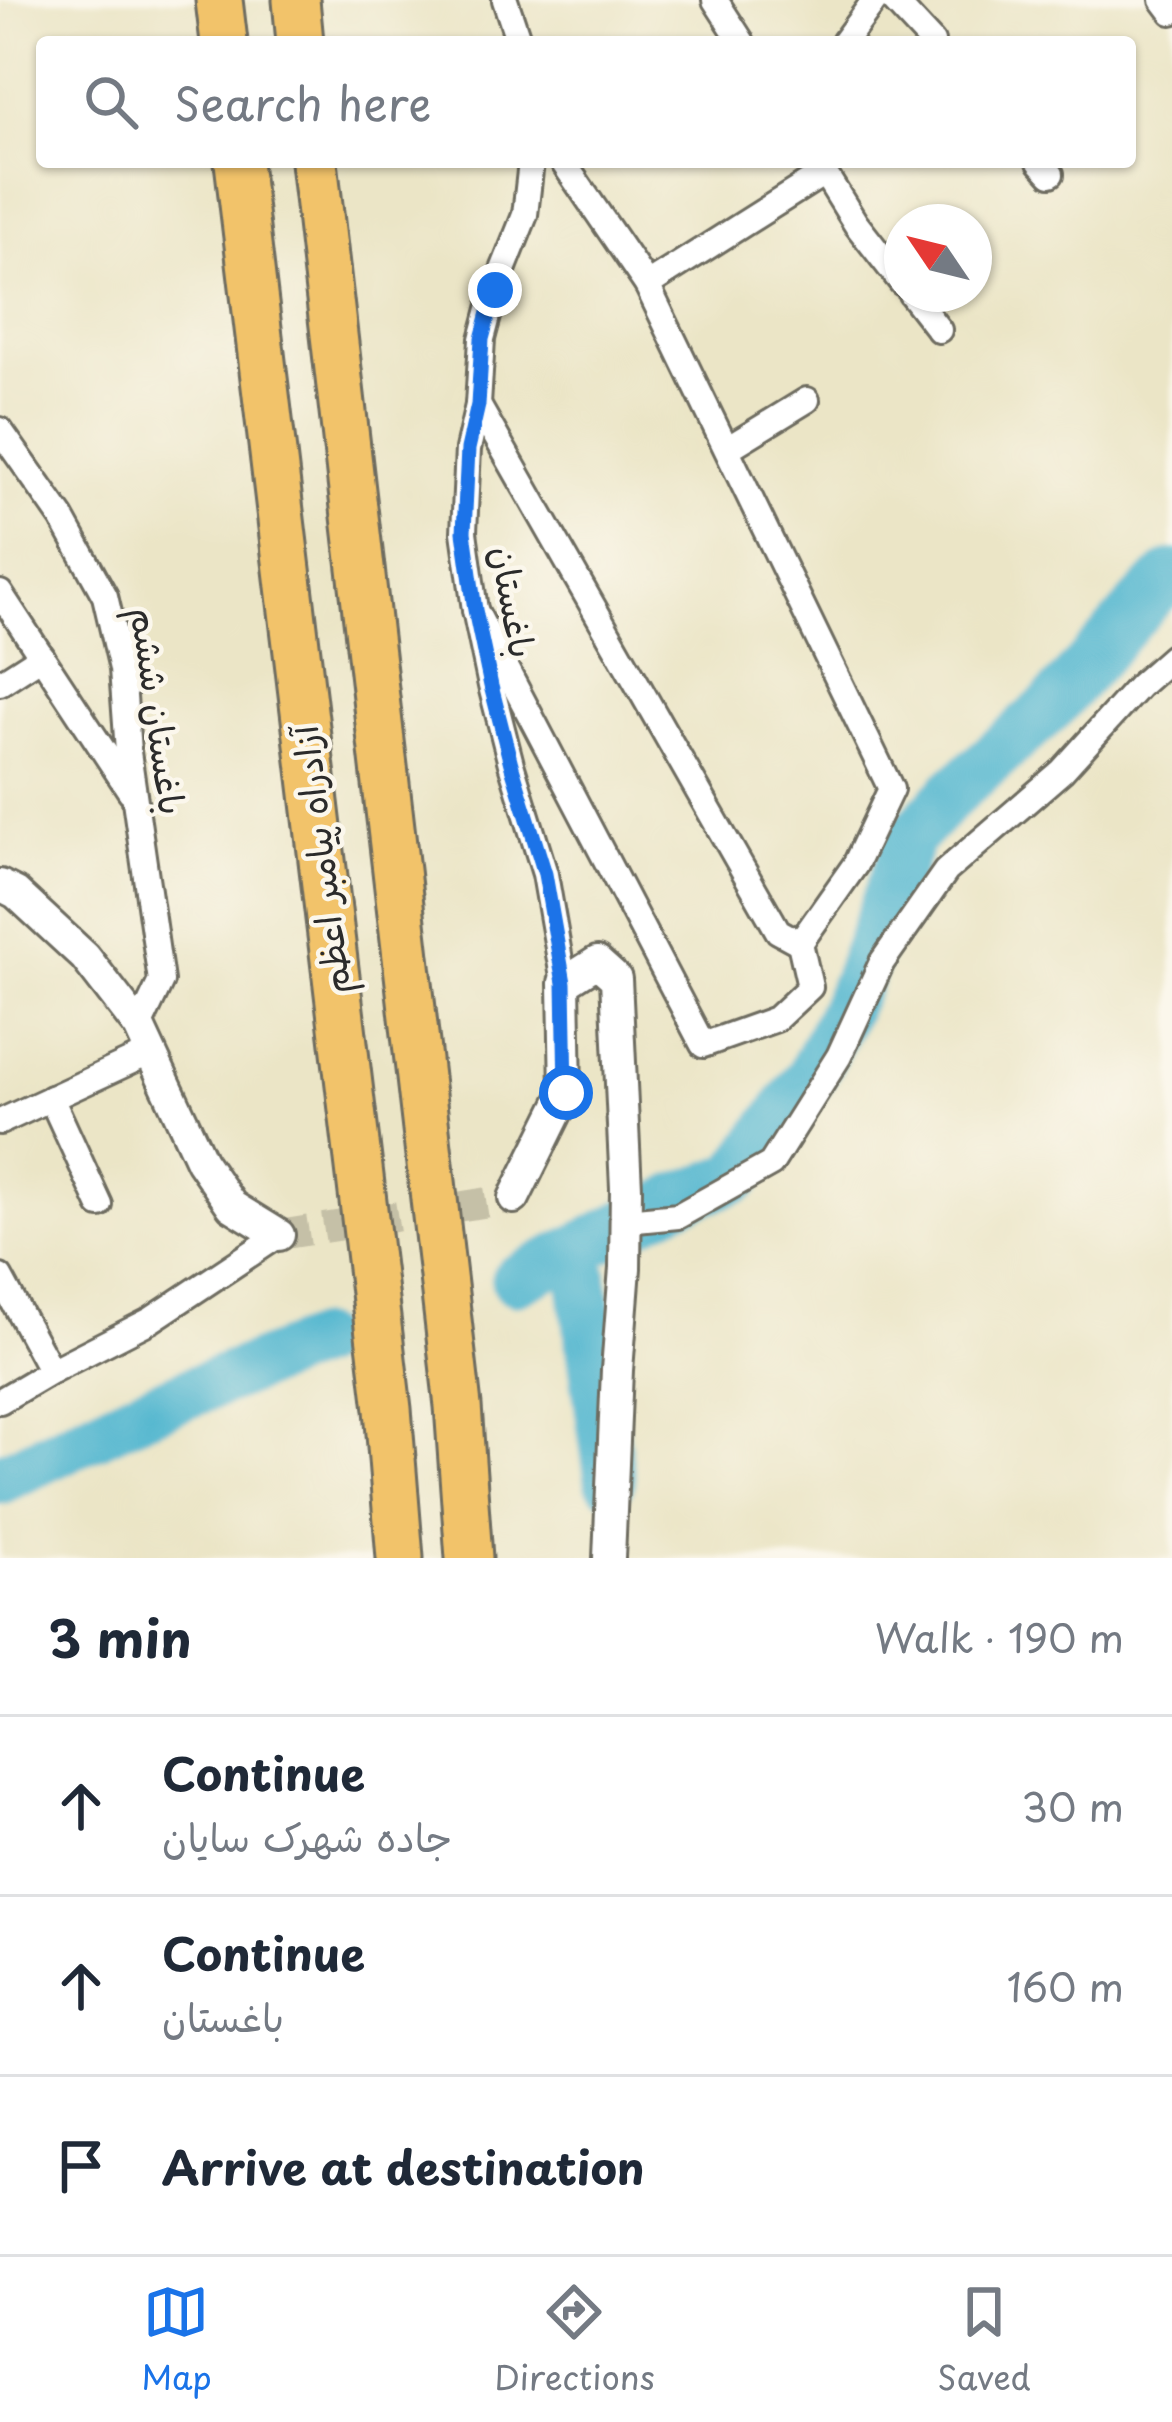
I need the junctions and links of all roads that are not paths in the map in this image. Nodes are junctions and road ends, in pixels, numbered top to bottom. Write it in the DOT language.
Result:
graph roads {
  1 [pos="219,0"];
  2 [pos="296,0"];
  3 [pos="506,0"];
  4 [pos="715,0"];
  5 [pos="875,0"];
  6 [pos="893,0"];
  7 [pos="1163,0"];
  8 [pos="1172,12"];
  9 [pos="223,36"];
  10 [pos="299,36"];
  11 [pos="517,36"];
  12 [pos="738,36"];
  13 [pos="848,36"];
  14 [pos="926,36"];
  15 [pos="239,168"];
  16 [pos="315,168"];
  17 [pos="530,168"];
  18 [pos="566,168"];
  19 [pos="821,168"];
  20 [pos="884,260"];
  21 [pos="647,285"];
  22 [pos="925,312"];
  23 [pos="939,331"];
  24 [pos="807,400"];
  25 [pos="478,405"];
  26 [pos="0,430"];
  27 [pos="727,449"];
  28 [pos="0,593"];
  29 [pos="475,610"];
  30 [pos="42,656"];
  31 [pos="1172,657"];
  32 [pos="0,683"];
  33 [pos="134,797"];
  34 [pos="0,885"];
  35 [pos="800,943"];
  36 [pos="564,983"];
  37 [pos="145,1040"];
  38 [pos="51,1098"];
  39 [pos="0,1122"];
  40 [pos="514,1198"];
  41 [pos="100,1205"];
  42 [pos="626,1220"];
  43 [pos="279,1235"];
  44 [pos="0,1277"];
  45 [pos="51,1371"];
  46 [pos="0,1401"];
  47 [pos="609,1553"];
  48 [pos="400,1558"];
  49 [pos="469,1558"];
  1 -- 9 [label="highway"];
  2 -- 10 [label="highway"];
  3 -- 11 [label="street"];
  4 -- 12 [label="street"];
  5 -- 13 [label="street"];
  6 -- 14 [label="street"];
  7 -- 8 [label="street"];
  15 -- 48 [label="highway, آزادراه پیامبر اعظم"];
  16 -- 49 [label="highway, آزادراه پیامبر اعظم"];
  17 -- 25 [label="street, باغستان"];
  18 -- 21 [label="street"];
  19 -- 20 [label="street"];
  19 -- 21 [label="street"];
  21 -- 27 [label="street"];
  22 -- 23 [label="street"];
  24 -- 27 [label="street"];
  25 -- 29 [label="street, باغستان"];
  25 -- 35 [label="street"];
  26 -- 33 [label="street, باغستان ششم"];
  27 -- 35 [label="street"];
  28 -- 30 [label="street"];
  29 -- 35 [label="street"];
  29 -- 36 [label="street, باغستان"];
  30 -- 32 [label="street"];
  30 -- 33 [label="street"];
  31 -- 42 [label="street"];
  33 -- 37 [label="street, باغستان ششم"];
  34 -- 37 [label="street"];
  36 -- 40 [label="street"];
  36 -- 42 [label="street"];
  37 -- 38 [label="street"];
  37 -- 43 [label="street"];
  38 -- 39 [label="street"];
  38 -- 41 [label="street"];
  42 -- 47 [label="street"];
  43 -- 45 [label="street"];
  44 -- 45 [label="street"];
  45 -- 46 [label="street"];
}
